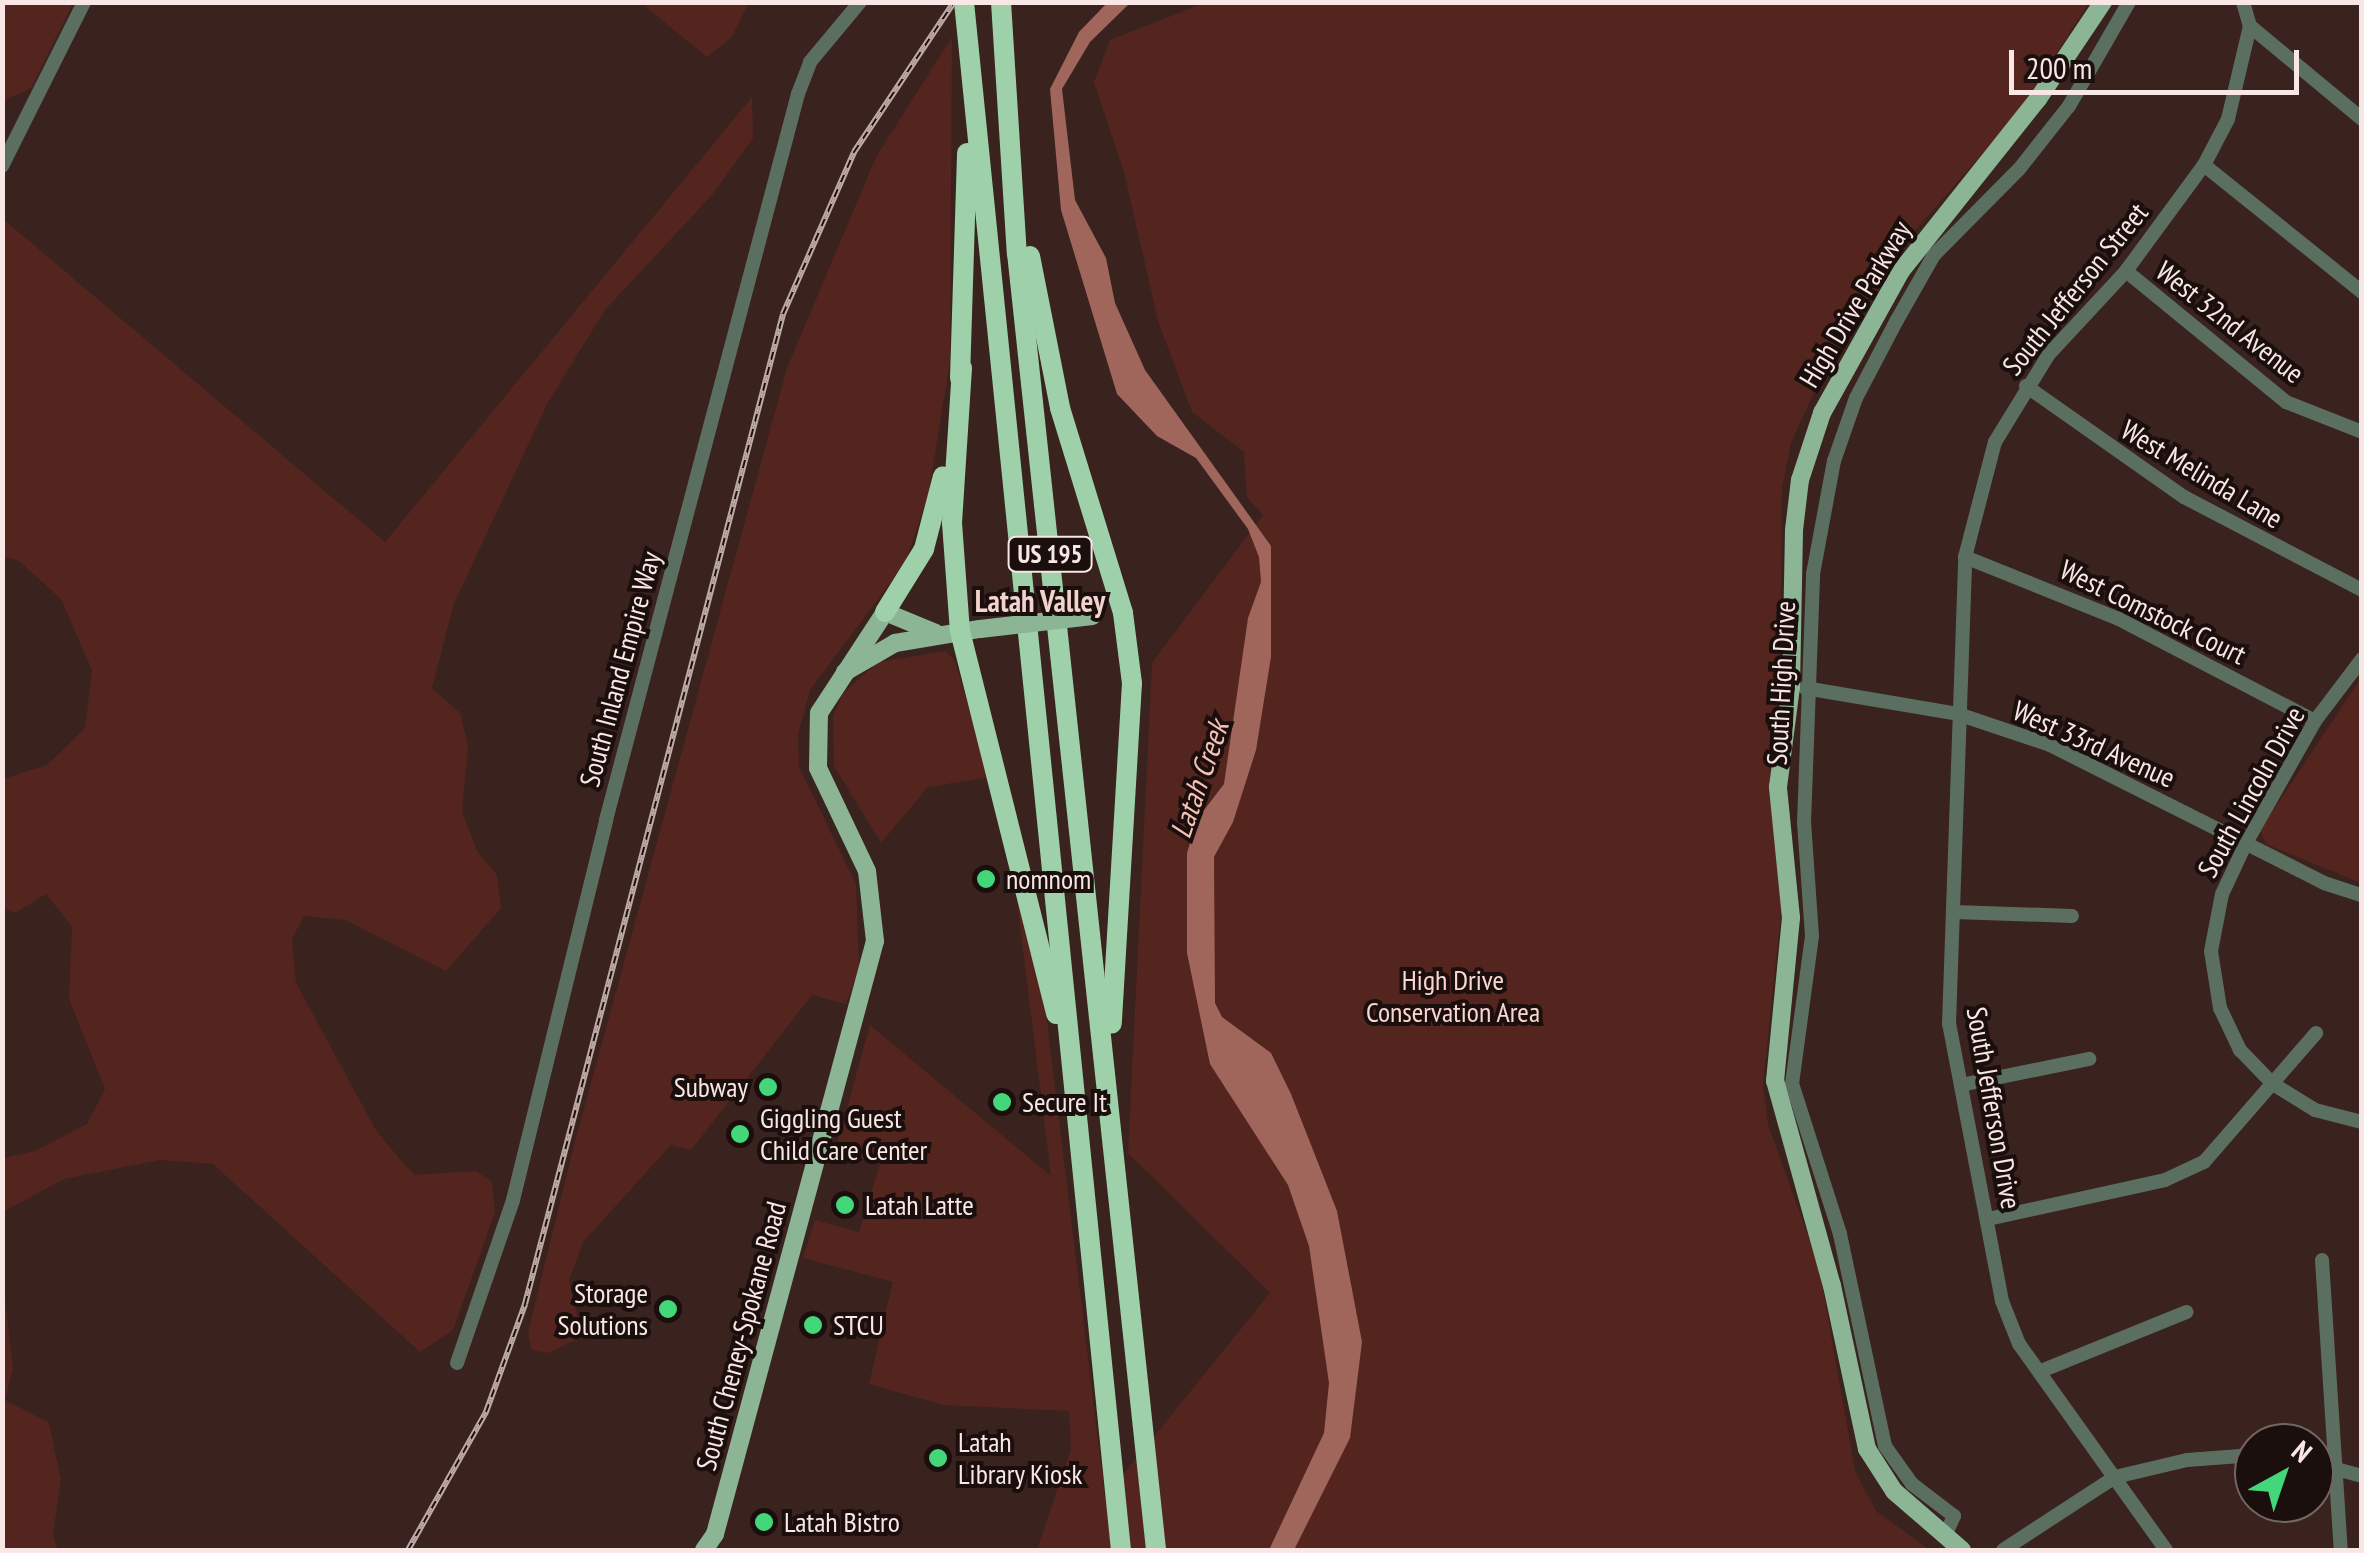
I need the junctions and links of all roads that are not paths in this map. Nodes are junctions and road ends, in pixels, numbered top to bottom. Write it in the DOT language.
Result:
graph roads {
  1 [pos="84,2"];
  2 [pos="860,2"];
  3 [pos="964,2"];
  4 [pos="1001,2"];
  5 [pos="2103,2"];
  6 [pos="2129,2"];
  7 [pos="2243,2"];
  8 [pos="2250,26"];
  9 [pos="2070,51"];
  10 [pos="968,61"];
  11 [pos="1004,62"];
  12 [pos="2093,67"];
  13 [pos="2362,119"];
  14 [pos="1998,150"];
  15 [pos="2204,165"];
  16 [pos="2,166"];
  17 [pos="2020,168"];
  18 [pos="2126,271"];
  19 [pos="2362,292"];
  20 [pos="962,368"];
  21 [pos="2026,386"];
  22 [pos="1835,387"];
  23 [pos="1856,398"];
  24 [pos="2362,432"];
  25 [pos="1966,557"];
  26 [pos="2362,590"];
  27 [pos="884,612"];
  28 [pos="1123,612"];
  29 [pos="970,630"];
  30 [pos="936,633"];
  31 [pos="2362,659"];
  32 [pos="837,678"];
  33 [pos="1791,687"];
  34 [pos="1811,688"];
  35 [pos="1958,714"];
  36 [pos="2315,721"];
  37 [pos="2246,844"];
  38 [pos="2362,895"];
  39 [pos="1954,912"];
  40 [pos="2072,916"];
  41 [pos="2316,1033"];
  42 [pos="2089,1059"];
  43 [pos="2273,1084"];
  44 [pos="1960,1085"];
  45 [pos="1076,1103"];
  46 [pos="1110,1105"];
  47 [pos="2362,1122"];
  48 [pos="1988,1220"];
  49 [pos="2322,1260"];
  50 [pos="2186,1312"];
  51 [pos="457,1363"];
  52 [pos="2041,1372"];
  53 [pos="2234,1456"];
  54 [pos="2336,1466"];
  55 [pos="2362,1476"];
  56 [pos="2115,1477"];
  57 [pos="1945,1536"];
  58 [pos="704,1550"];
  59 [pos="1121,1550"];
  60 [pos="1156,1550"];
  61 [pos="1962,1550"];
  62 [pos="2003,1550"];
  63 [pos="2166,1550"];
  64 [pos="2341,1550"];
  1 -- 16 [label="street"];
  2 -- 51 [label="street, South Inland Empire Way"];
  3 -- 10 [label="highway, US 195"];
  4 -- 11 [label="highway, US 195"];
  5 -- 9 [label="main road, High Drive Parkway"];
  6 -- 12 [label="street, South High Drive"];
  7 -- 8 [label="street"];
  8 -- 13 [label="street"];
  8 -- 15 [label="street, South Jefferson Street"];
  9 -- 12 [label="street"];
  9 -- 14 [label="main road, High Drive Parkway"];
  10 -- 20 [label="highway"];
  10 -- 45 [label="highway, US 195"];
  11 -- 28 [label="highway"];
  11 -- 46 [label="highway, US 195"];
  12 -- 17 [label="street, South High Drive"];
  14 -- 17 [label="street"];
  14 -- 22 [label="main road, High Drive Parkway"];
  15 -- 18 [label="street, South Jefferson Street"];
  15 -- 19 [label="street"];
  17 -- 23 [label="street, South High Drive"];
  18 -- 21 [label="street, South Jefferson Street"];
  18 -- 24 [label="street, West 32nd Avenue"];
  20 -- 27 [label="highway"];
  20 -- 29 [label="highway"];
  21 -- 25 [label="street, South Jefferson Street"];
  21 -- 26 [label="street, West Melinda Lane"];
  22 -- 23 [label="street"];
  22 -- 33 [label="main road, High Drive Parkway"];
  23 -- 34 [label="street, South High Drive"];
  25 -- 35 [label="street, South Jefferson Street"];
  25 -- 36 [label="street, West Comstock Court"];
  27 -- 30 [label="main road"];
  27 -- 32 [label="main road, South Cheney-Spokane Road"];
  28 -- 29 [label="main road, bridge"];
  28 -- 46 [label="highway"];
  29 -- 30 [label="main road"];
  29 -- 45 [label="highway"];
  30 -- 32 [label="main road"];
  31 -- 36 [label="street, South Lincoln Drive"];
  32 -- 58 [label="main road, South Cheney-Spokane Road"];
  33 -- 34 [label="street, West 33rd Avenue"];
  33 -- 57 [label="main road, South High Drive"];
  34 -- 35 [label="street, West 33rd Avenue"];
  34 -- 57 [label="street, South High Drive"];
  35 -- 37 [label="street, West 33rd Avenue"];
  35 -- 39 [label="street, South Jefferson Drive"];
  36 -- 37 [label="street, South Lincoln Drive"];
  37 -- 38 [label="street, West 33rd Avenue"];
  37 -- 43 [label="street, South Lincoln Drive"];
  39 -- 40 [label="street"];
  39 -- 44 [label="street, South Jefferson Drive"];
  41 -- 43 [label="street"];
  42 -- 44 [label="street"];
  43 -- 47 [label="street, South Lincoln Drive"];
  43 -- 48 [label="street"];
  44 -- 48 [label="street, South Jefferson Drive"];
  45 -- 59 [label="highway, US 195"];
  46 -- 60 [label="highway, US 195"];
  48 -- 52 [label="street, South Jefferson Drive"];
  49 -- 54 [label="street"];
  50 -- 52 [label="street"];
  52 -- 56 [label="street, South Jefferson Drive"];
  53 -- 56 [label="street"];
  54 -- 55 [label="street"];
  54 -- 64 [label="street"];
  56 -- 62 [label="street"];
  56 -- 63 [label="street, South Jefferson Drive"];
  57 -- 61 [label="main road, South High Drive"];
}
